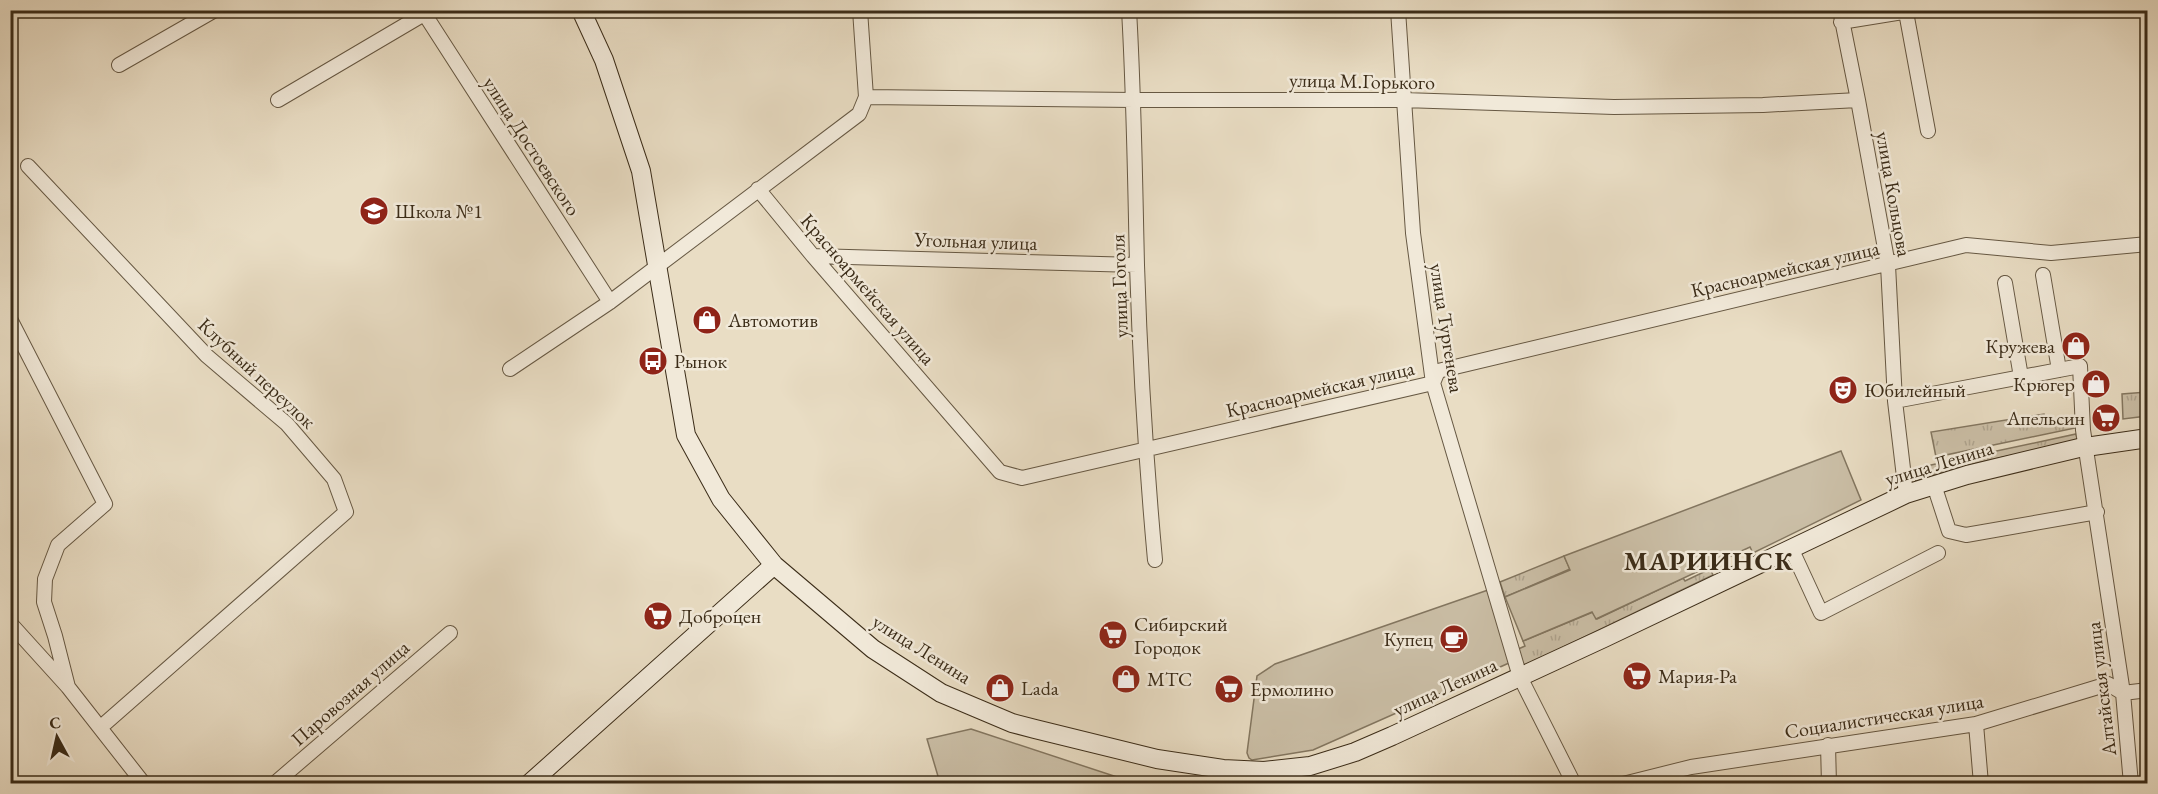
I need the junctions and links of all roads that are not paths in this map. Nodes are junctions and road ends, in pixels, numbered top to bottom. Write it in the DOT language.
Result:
graph roads {
  1 [pos="215,10"];
  2 [pos="581,10"];
  3 [pos="860,10"];
  4 [pos="1130,10"];
  5 [pos="1398,10"];
  6 [pos="1911,11"];
  7 [pos="423,12"];
  8 [pos="1840,16"];
  9 [pos="119,65"];
  10 [pos="866,97"];
  11 [pos="278,100"];
  12 [pos="1134,100"];
  13 [pos="1403,100"];
  14 [pos="1858,100"];
  15 [pos="1928,131"];
  16 [pos="28,166"];
  17 [pos="758,189"];
  18 [pos="2148,244"];
  19 [pos="813,256"];
  20 [pos="1887,265"];
  21 [pos="1137,266"];
  22 [pos="658,267"];
  23 [pos="2043,275"];
  24 [pos="2005,283"];
  25 [pos="610,302"];
  26 [pos="10,319"];
  27 [pos="510,369"];
  28 [pos="2059,370"];
  29 [pos="2021,377"];
  30 [pos="1433,383"];
  31 [pos="1895,401"];
  32 [pos="2148,438"];
  33 [pos="2086,447"];
  34 [pos="1145,450"];
  35 [pos="1934,485"];
  36 [pos="1906,494"];
  37 [pos="2097,513"];
  38 [pos="1791,548"];
  39 [pos="1938,553"];
  40 [pos="1155,560"];
  41 [pos="774,565"];
  42 [pos="10,623"];
  43 [pos="450,633"];
  44 [pos="1520,677"];
  45 [pos="68,687"];
  46 [pos="2148,690"];
  47 [pos="2123,693"];
  48 [pos="1976,724"];
  49 [pos="101,727"];
  50 [pos="1828,745"];
  51 [pos="144,783"];
  52 [pos="274,783"];
  53 [pos="529,783"];
  54 [pos="1574,783"];
  55 [pos="1623,783"];
  56 [pos="1829,783"];
  57 [pos="1981,783"];
  58 [pos="2131,783"];
  1 -- 9 [label="street"];
  2 -- 22 [label="main road, улица Ленина"];
  3 -- 10 [label="street"];
  4 -- 12 [label="street, улица Гоголя"];
  5 -- 13 [label="street, улица Тургенева"];
  6 -- 8 [label="street"];
  6 -- 15 [label="street"];
  7 -- 11 [label="street"];
  7 -- 25 [label="street, улица Достоевского"];
  8 -- 14 [label="street, улица Кольцова"];
  10 -- 12 [label="street, улица М.Горького"];
  10 -- 17 [label="street"];
  12 -- 13 [label="street, улица М.Горького"];
  12 -- 21 [label="street, улица Гоголя"];
  13 -- 14 [label="street, улица М.Горького"];
  13 -- 30 [label="street, улица Тургенева"];
  14 -- 20 [label="street, улица Кольцова"];
  16 -- 49 [label="street, Клубный переулок"];
  17 -- 19 [label="street, Красноармейская улица"];
  17 -- 22 [label="street"];
  18 -- 20 [label="street, Красноармейская улица"];
  19 -- 21 [label="street, Угольная улица"];
  19 -- 34 [label="street, Красноармейская улица"];
  20 -- 30 [label="street, Красноармейская улица"];
  20 -- 31 [label="street, улица Кольцова"];
  21 -- 34 [label="street, улица Гоголя"];
  22 -- 25 [label="street"];
  22 -- 41 [label="main road, улица Ленина"];
  23 -- 28 [label="street"];
  24 -- 29 [label="street"];
  25 -- 27 [label="street"];
  26 -- 45 [label="street"];
  28 -- 29 [label="street"];
  28 -- 33 [label="street, Алтайская улица"];
  29 -- 31 [label="street"];
  30 -- 34 [label="street, Красноармейская улица"];
  30 -- 44 [label="street, улица Тургенева"];
  31 -- 36 [label="street, улица Кольцова"];
  32 -- 33 [label="main road, улица Ленина"];
  33 -- 35 [label="main road, улица Ленина"];
  33 -- 37 [label="street, Алтайская улица"];
  34 -- 40 [label="street, улица Гоголя"];
  35 -- 36 [label="main road, улица Ленина"];
  35 -- 37 [label="street"];
  36 -- 38 [label="main road, улица Ленина"];
  37 -- 47 [label="street, Алтайская улица"];
  38 -- 39 [label="street"];
  38 -- 44 [label="main road, улица Ленина"];
  41 -- 44 [label="main road, улица Ленина"];
  41 -- 53 [label="main road"];
  42 -- 45 [label="street"];
  43 -- 52 [label="street, Паровозная улица"];
  44 -- 54 [label="street, улица Тургенева"];
  45 -- 49 [label="street"];
  46 -- 47 [label="street, Социалистическая улица"];
  47 -- 48 [label="street, Социалистическая улица"];
  47 -- 58 [label="street, Алтайская улица"];
  48 -- 50 [label="street, Социалистическая улица"];
  48 -- 57 [label="street"];
  49 -- 51 [label="street"];
  50 -- 55 [label="street, Социалистическая улица"];
  50 -- 56 [label="street"];
}
